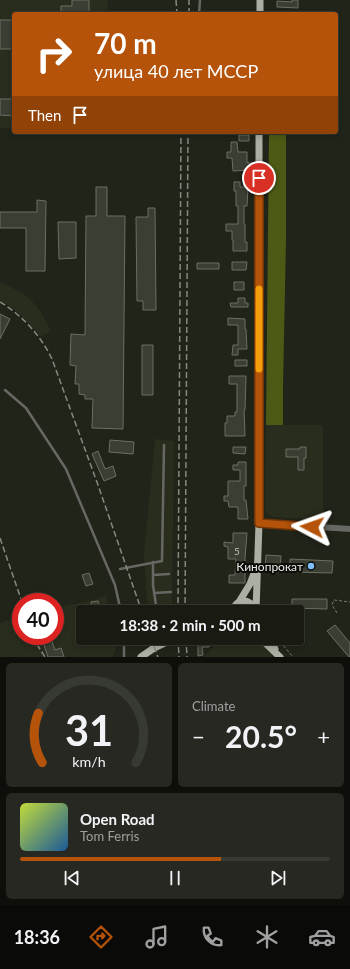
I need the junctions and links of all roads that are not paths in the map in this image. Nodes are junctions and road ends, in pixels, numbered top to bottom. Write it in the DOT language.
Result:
graph roads {
  1 [pos="200,0"];
  2 [pos="260,0"];
  3 [pos="200,12"];
  4 [pos="260,12"];
  5 [pos="259,134"];
  6 [pos="5,390"];
  7 [pos="164,445"];
  8 [pos="259,523"];
  9 [pos="350,529"];
  10 [pos="153,562"];
  11 [pos="257,565"];
  12 [pos="120,569"];
  13 [pos="169,574"];
  14 [pos="153,575"];
  15 [pos="171,592"];
  16 [pos="154,593"];
  17 [pos="119,605"];
  18 [pos="156,605"];
  19 [pos="237,605"];
  20 [pos="238,605"];
  21 [pos="253,605"];
  22 [pos="256,605"];
  23 [pos="124,645"];
  24 [pos="160,645"];
  25 [pos="267,645"];
  26 [pos="273,645"];
  27 [pos="279,656"];
  28 [pos="124,657"];
  29 [pos="141,657"];
  1 -- 3 [label="lane"];
  2 -- 4 [label="main road"];
  5 -- 8 [label="main road"];
  6 -- 17 [label="lane"];
  7 -- 10 [label="lane"];
  8 -- 9 [label="street"];
  8 -- 11 [label="main road"];
  10 -- 12 [label="lane"];
  10 -- 14 [label="lane"];
  11 -- 19 [label="main road"];
  11 -- 22 [label="main road"];
  13 -- 14 [label="lane"];
  14 -- 16 [label="lane"];
  15 -- 16 [label="lane"];
  16 -- 18 [label="lane"];
  20 -- 21 [label="main road"];
  23 -- 28 [label="lane"];
  24 -- 29 [label="main road"];
  25 -- 27 [label="main road"];
  26 -- 27 [label="main road"];
}
